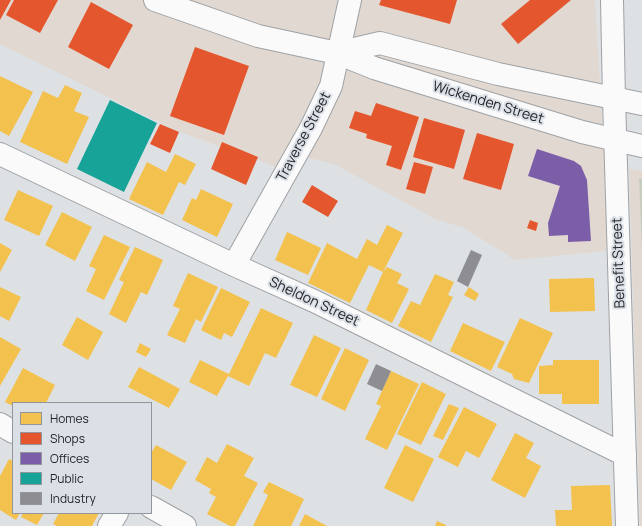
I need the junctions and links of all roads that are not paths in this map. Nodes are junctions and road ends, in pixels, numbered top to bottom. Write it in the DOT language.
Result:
graph roads {
  1 [pos="155,0"];
  2 [pos="350,0"];
  3 [pos="612,0"];
  4 [pos="337,53"];
  5 [pos="614,99"];
  6 [pos="642,104"];
  7 [pos="615,140"];
  8 [pos="642,146"];
  9 [pos="0,154"];
  10 [pos="234,265"];
  11 [pos="0,424"];
  12 [pos="12,431"];
  13 [pos="625,454"];
  14 [pos="152,508"];
  15 [pos="116,514"];
  16 [pos="109,526"];
  17 [pos="185,526"];
  18 [pos="627,526"];
  1 -- 4 [label="street, Wickenden Street"];
  2 -- 4 [label="street, Traverse Street"];
  3 -- 5 [label="street, Benefit Street"];
  4 -- 5 [label="street, Wickenden Street"];
  4 -- 7 [label="street, Wickenden Street"];
  4 -- 10 [label="street, Traverse Street"];
  5 -- 6 [label="street, Wickenden Street"];
  5 -- 7 [label="street, Benefit Street"];
  7 -- 8 [label="street, Wickenden Street"];
  7 -- 13 [label="street, Benefit Street"];
  9 -- 10 [label="street, Sheldon Street"];
  10 -- 13 [label="street, Sheldon Street"];
  11 -- 12 [label="street"];
  13 -- 18 [label="street, Benefit Street"];
  14 -- 17 [label="street"];
  15 -- 16 [label="street"];
}
